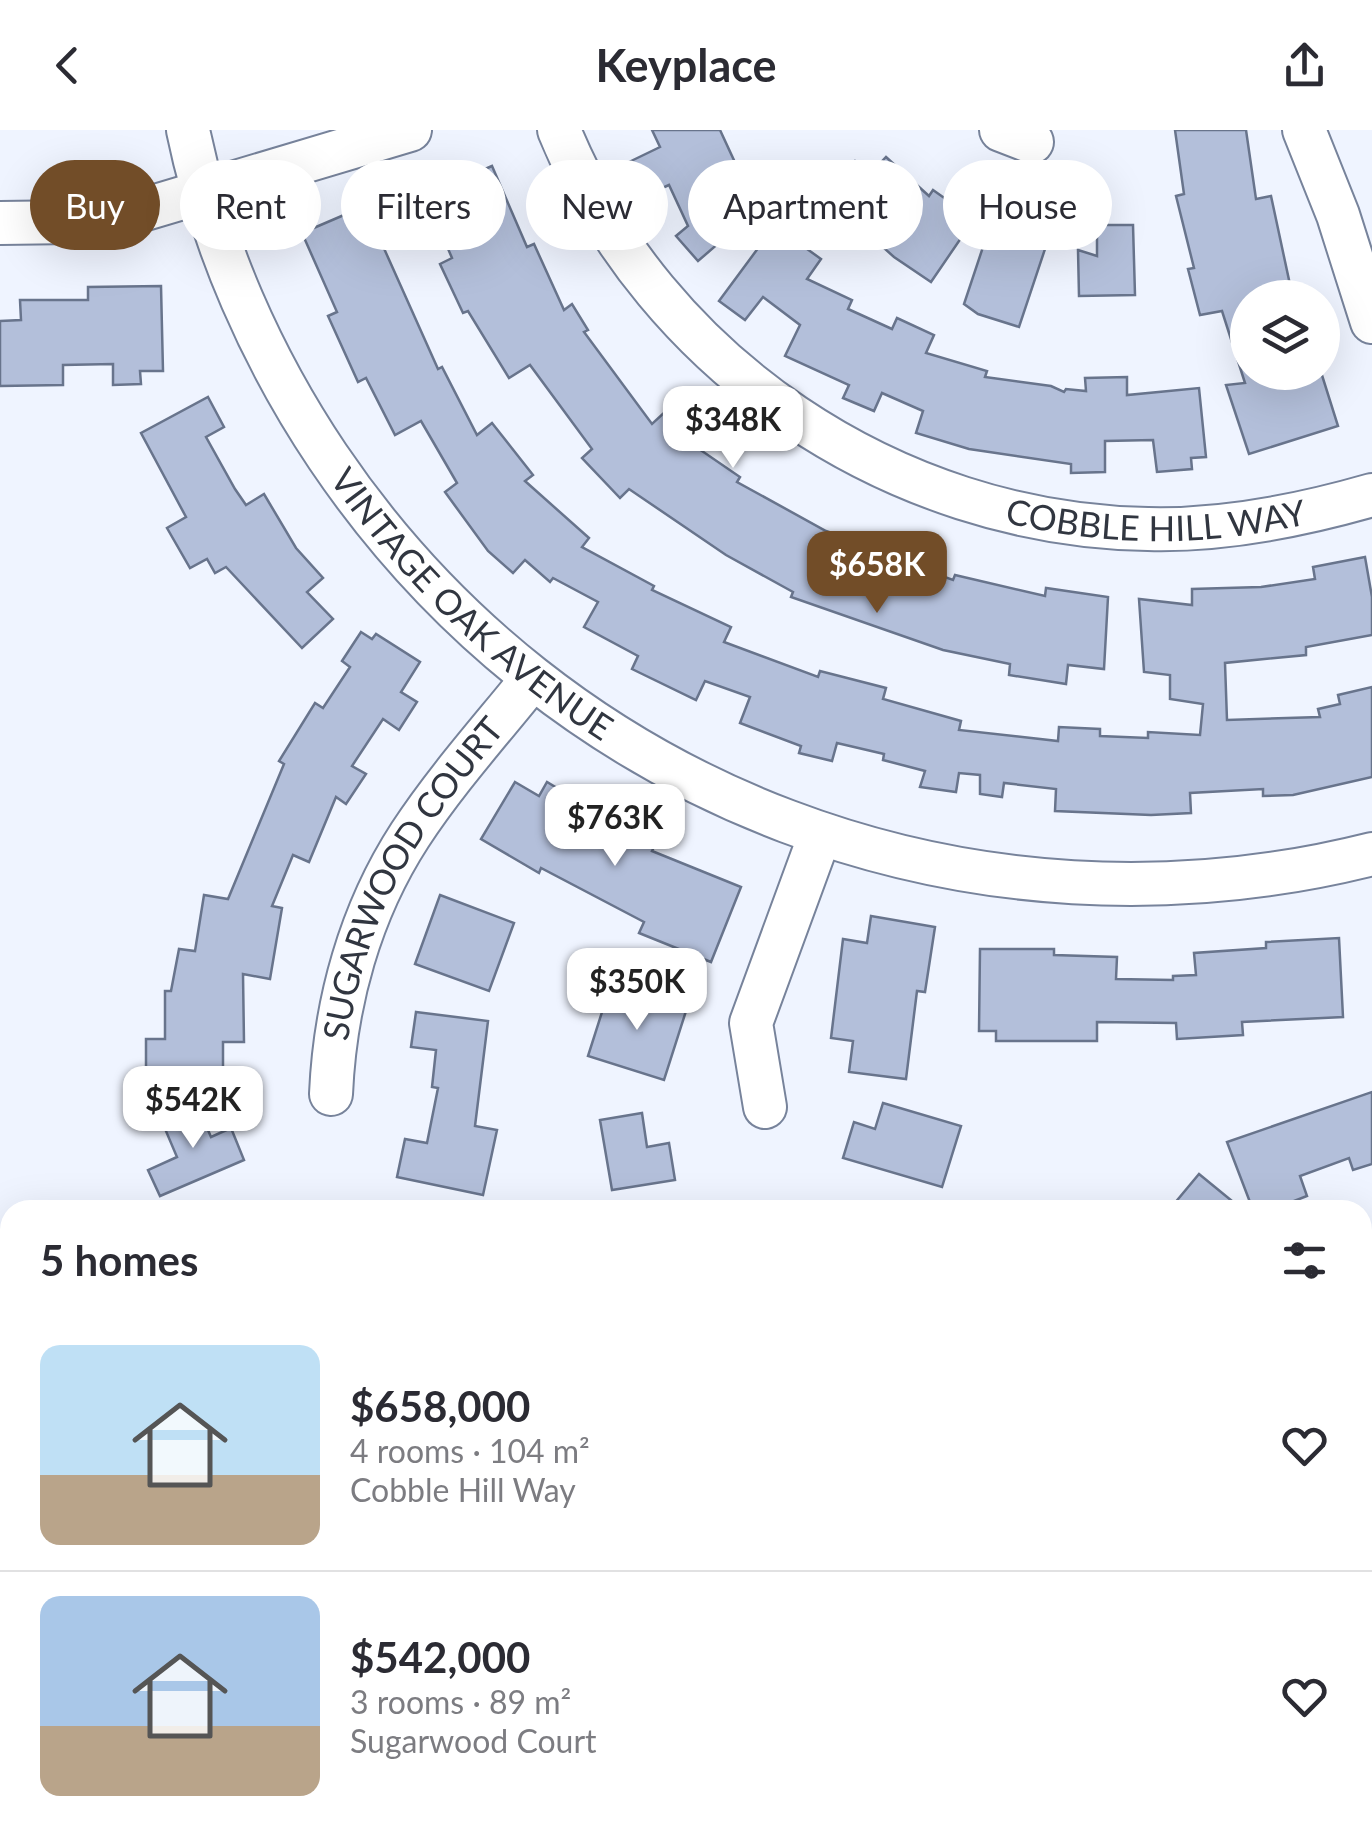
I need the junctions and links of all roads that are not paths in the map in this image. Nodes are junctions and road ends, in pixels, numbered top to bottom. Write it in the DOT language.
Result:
graph roads {
  1 [pos="188,130"];
  2 [pos="410,130"];
  3 [pos="559,130"];
  4 [pos="1304,130"];
  5 [pos="195,160"];
  6 [pos="311,160"];
  7 [pos="180,199"];
  8 [pos="0,223"];
  9 [pos="223,250"];
  10 [pos="1372,322"];
  11 [pos="1372,495"];
  12 [pos="532,678"];
  13 [pos="820,835"];
  14 [pos="1372,854"];
  15 [pos="331,1094"];
  16 [pos="765,1107"];
  1 -- 5 [label="street, VINTAGE OAK AVENUE"];
  2 -- 6 [label="street"];
  3 -- 11 [label="street, COBBLE HILL WAY"];
  4 -- 10 [label="street"];
  7 -- 8 [label="street"];
  9 -- 12 [label="street, VINTAGE OAK AVENUE"];
  12 -- 13 [label="street, VINTAGE OAK AVENUE"];
  12 -- 15 [label="street, SUGARWOOD COURT"];
  13 -- 14 [label="street, VINTAGE OAK AVENUE"];
  13 -- 16 [label="street"];
}
